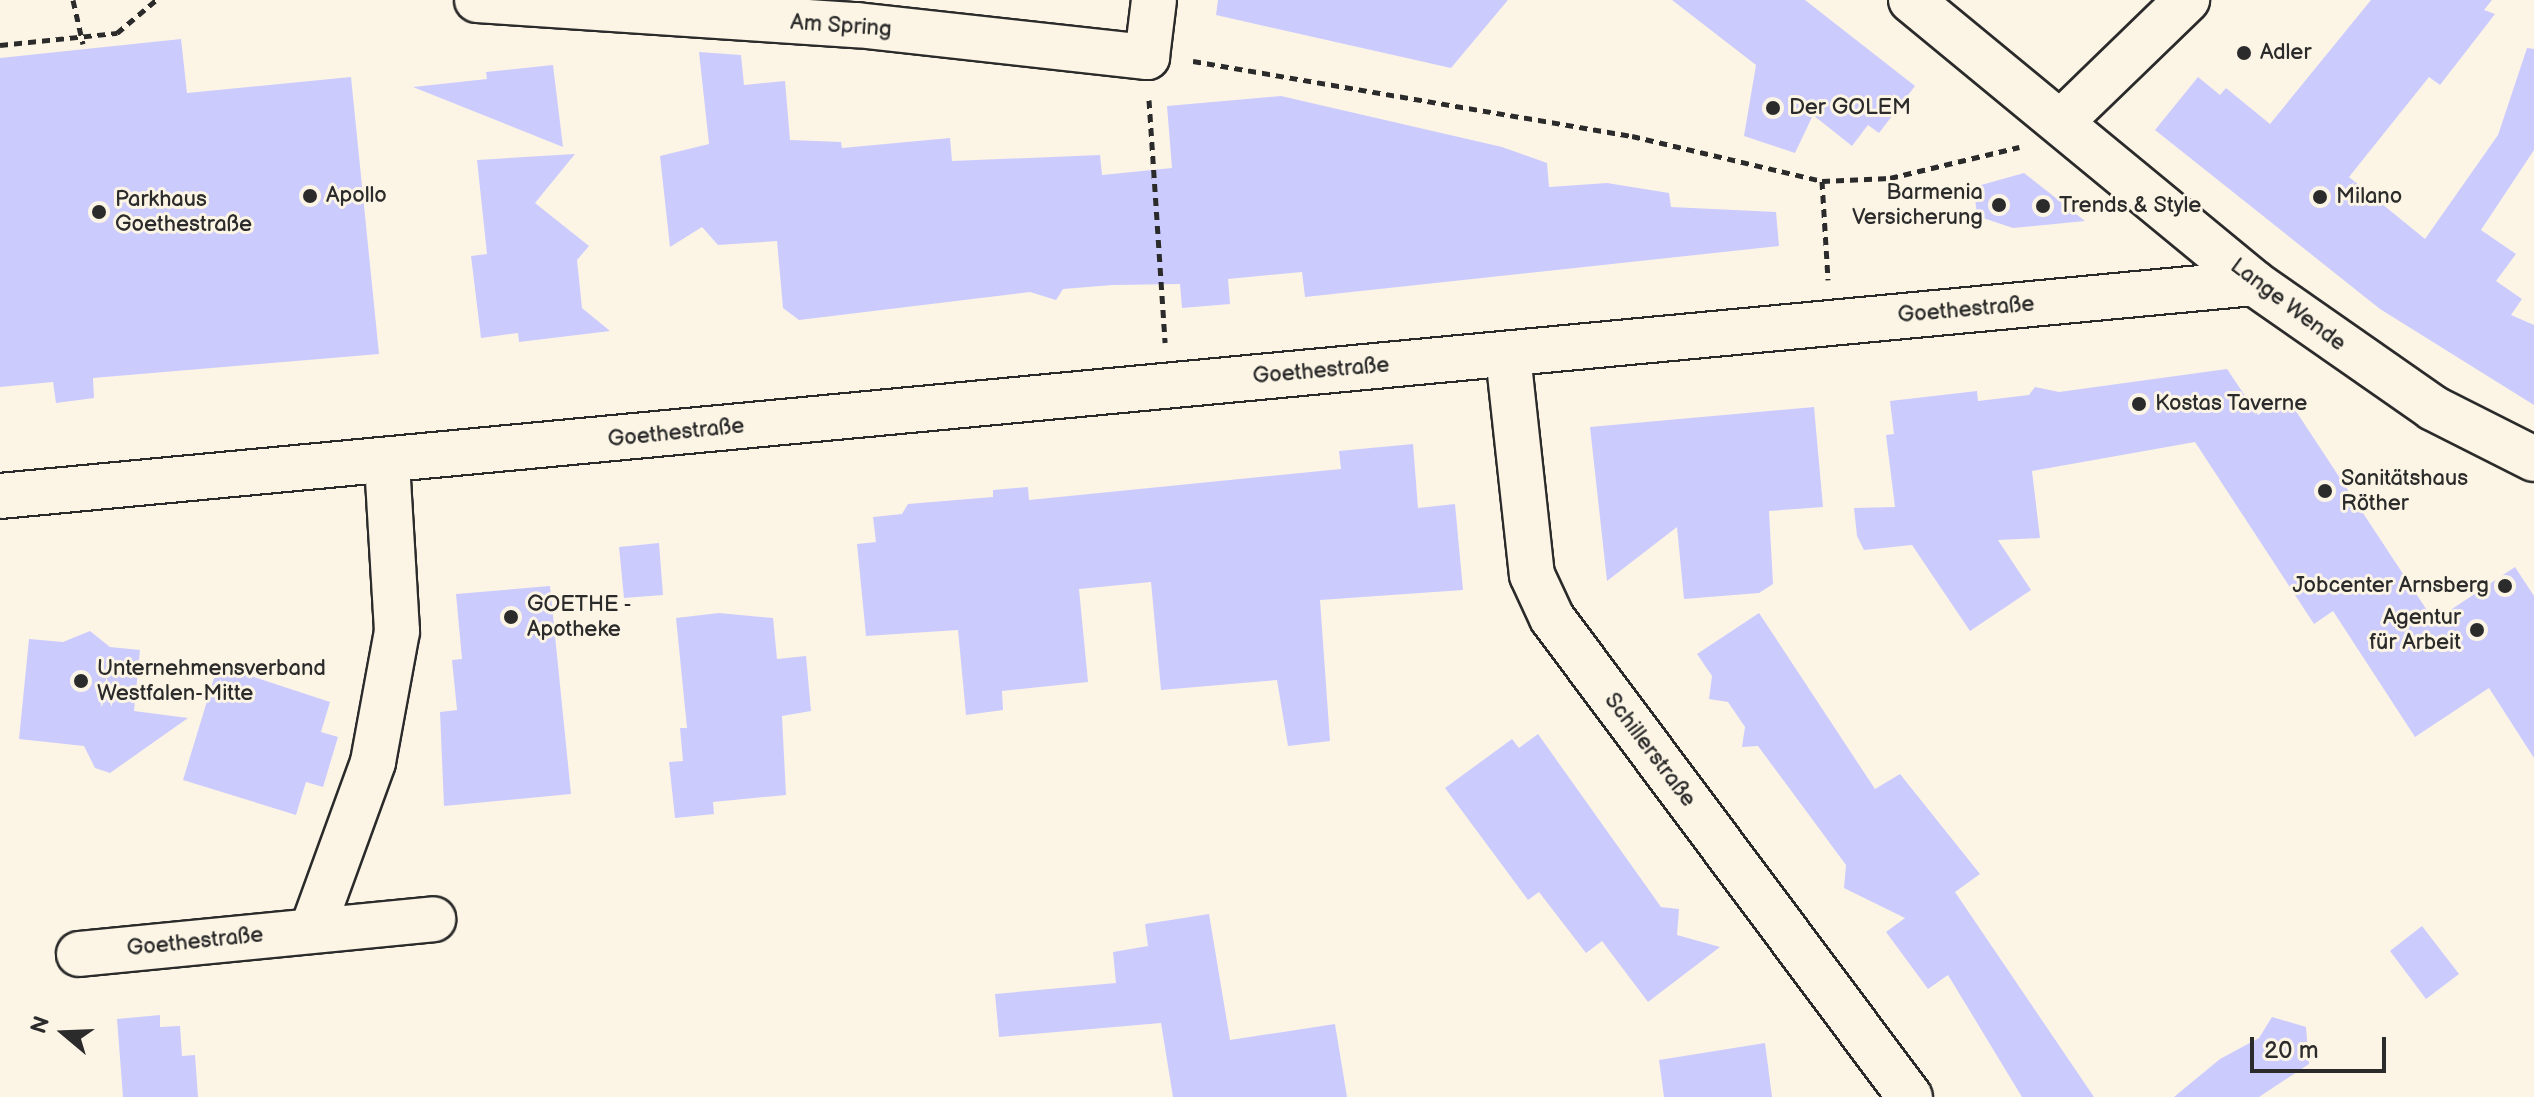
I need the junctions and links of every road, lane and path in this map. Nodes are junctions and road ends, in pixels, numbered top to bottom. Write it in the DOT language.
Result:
graph roads {
  1 [pos="73,0"];
  2 [pos="156,0"];
  3 [pos="477,0"];
  4 [pos="1154,0"];
  5 [pos="1911,0"];
  6 [pos="2187,0"];
  7 [pos="81,36"];
  8 [pos="83,44"];
  9 [pos="0,45"];
  10 [pos="1147,57"];
  11 [pos="2070,125"];
  12 [pos="1822,181"];
  13 [pos="2254,283"];
  14 [pos="1831,322"];
  15 [pos="1508,355"];
  16 [pos="1168,383"];
  17 [pos="2534,459"];
  18 [pos="387,462"];
  19 [pos="0,496"];
  20 [pos="433,919"];
  21 [pos="312,930"];
  22 [pos="79,954"];
  23 [pos="1910,1097"];
  1 -- 7 [label="path"];
  2 -- 7 [label="path"];
  3 -- 10 [label="street, Am Spring"];
  4 -- 10 [label="street"];
  5 -- 11 [label="street, Lange Wende"];
  6 -- 11 [label="street"];
  7 -- 8 [label="path"];
  7 -- 9 [label="path"];
  10 -- 12 [label="path"];
  10 -- 16 [label="path"];
  11 -- 12 [label="path"];
  11 -- 13 [label="street, Lange Wende"];
  12 -- 14 [label="path"];
  13 -- 14 [label="street, Goethestraße"];
  13 -- 17 [label="street, Lange Wende"];
  14 -- 15 [label="street, Goethestraße"];
  15 -- 16 [label="street, Goethestraße"];
  15 -- 23 [label="street, Schillerstraße"];
  16 -- 18 [label="street, Goethestraße"];
  18 -- 19 [label="street, Goethestraße"];
  18 -- 21 [label="street"];
  20 -- 21 [label="street, Goethestraße"];
  21 -- 22 [label="street, Goethestraße"];
}
